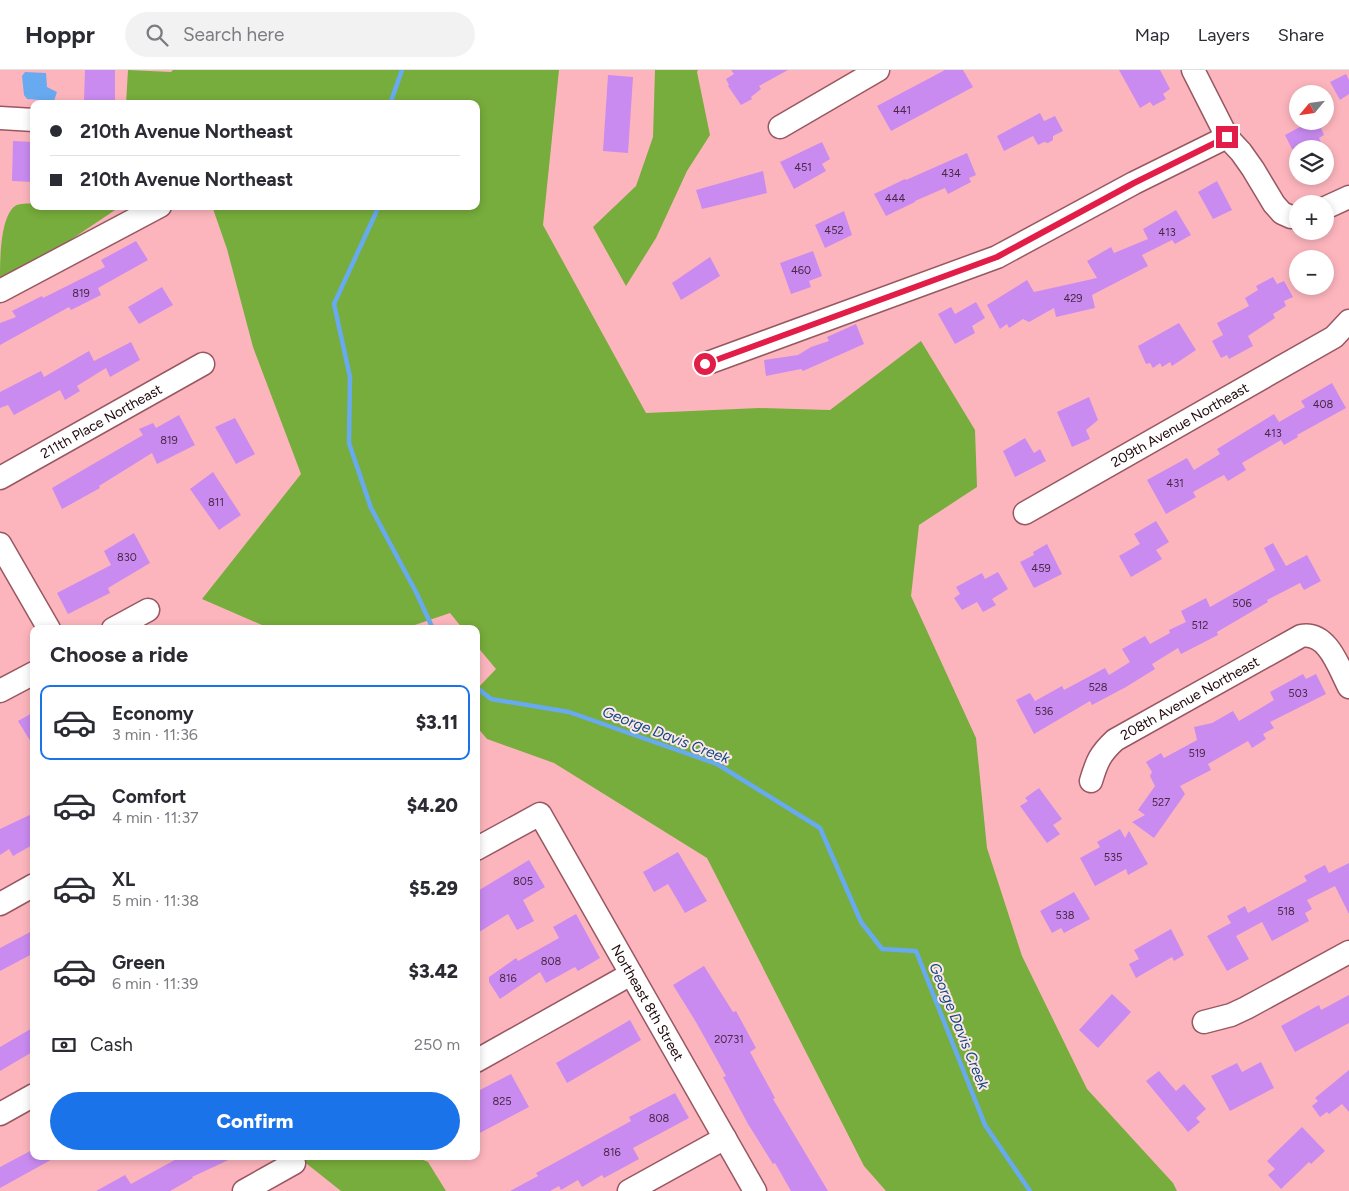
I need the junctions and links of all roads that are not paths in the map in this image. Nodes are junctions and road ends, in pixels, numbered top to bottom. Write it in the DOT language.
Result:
graph roads {
  1 [pos="878,70"];
  2 [pos="1193,70"];
  3 [pos="0,118"];
  4 [pos="30,120"];
  5 [pos="780,127"];
  6 [pos="1227,137"];
  7 [pos="1349,197"];
  8 [pos="1334,204"];
  9 [pos="152,210"];
  10 [pos="1289,214"];
  11 [pos="0,291"];
  12 [pos="1342,329"];
  13 [pos="203,364"];
  14 [pos="705,364"];
  15 [pos="0,478"];
  16 [pos="1024,513"];
  17 [pos="0,544"];
  18 [pos="148,610"];
  19 [pos="47,625"];
  20 [pos="121,625"];
  21 [pos="30,675"];
  22 [pos="1349,687"];
  23 [pos="0,691"];
  24 [pos="1091,781"];
  25 [pos="480,847"];
  26 [pos="30,887"];
  27 [pos="0,904"];
  28 [pos="1349,952"];
  29 [pos="630,974"];
  30 [pos="1204,1022"];
  31 [pos="480,1059"];
  32 [pos="30,1097"];
  33 [pos="0,1114"];
  34 [pos="725,1138"];
  35 [pos="294,1163"];
  36 [pos="244,1191"];
  37 [pos="629,1191"];
  38 [pos="755,1191"];
  1 -- 5 [label="street"];
  2 -- 6 [label="street"];
  3 -- 4 [label="street"];
  6 -- 10 [label="street"];
  6 -- 14 [label="street"];
  7 -- 8 [label="street"];
  9 -- 11 [label="street"];
  12 -- 16 [label="street, 209th Avenue Northeast"];
  13 -- 15 [label="street, 211th Place Northeast"];
  17 -- 19 [label="street"];
  18 -- 20 [label="street"];
  21 -- 23 [label="street"];
  22 -- 24 [label="street, 208th Avenue Northeast"];
  25 -- 29 [label="street, Northeast 8th Street"];
  26 -- 27 [label="street"];
  28 -- 30 [label="street"];
  29 -- 31 [label="street"];
  29 -- 34 [label="street, Northeast 8th Street"];
  32 -- 33 [label="street"];
  34 -- 37 [label="street"];
  34 -- 38 [label="street, Northeast 8th Street"];
  35 -- 36 [label="street"];
}
